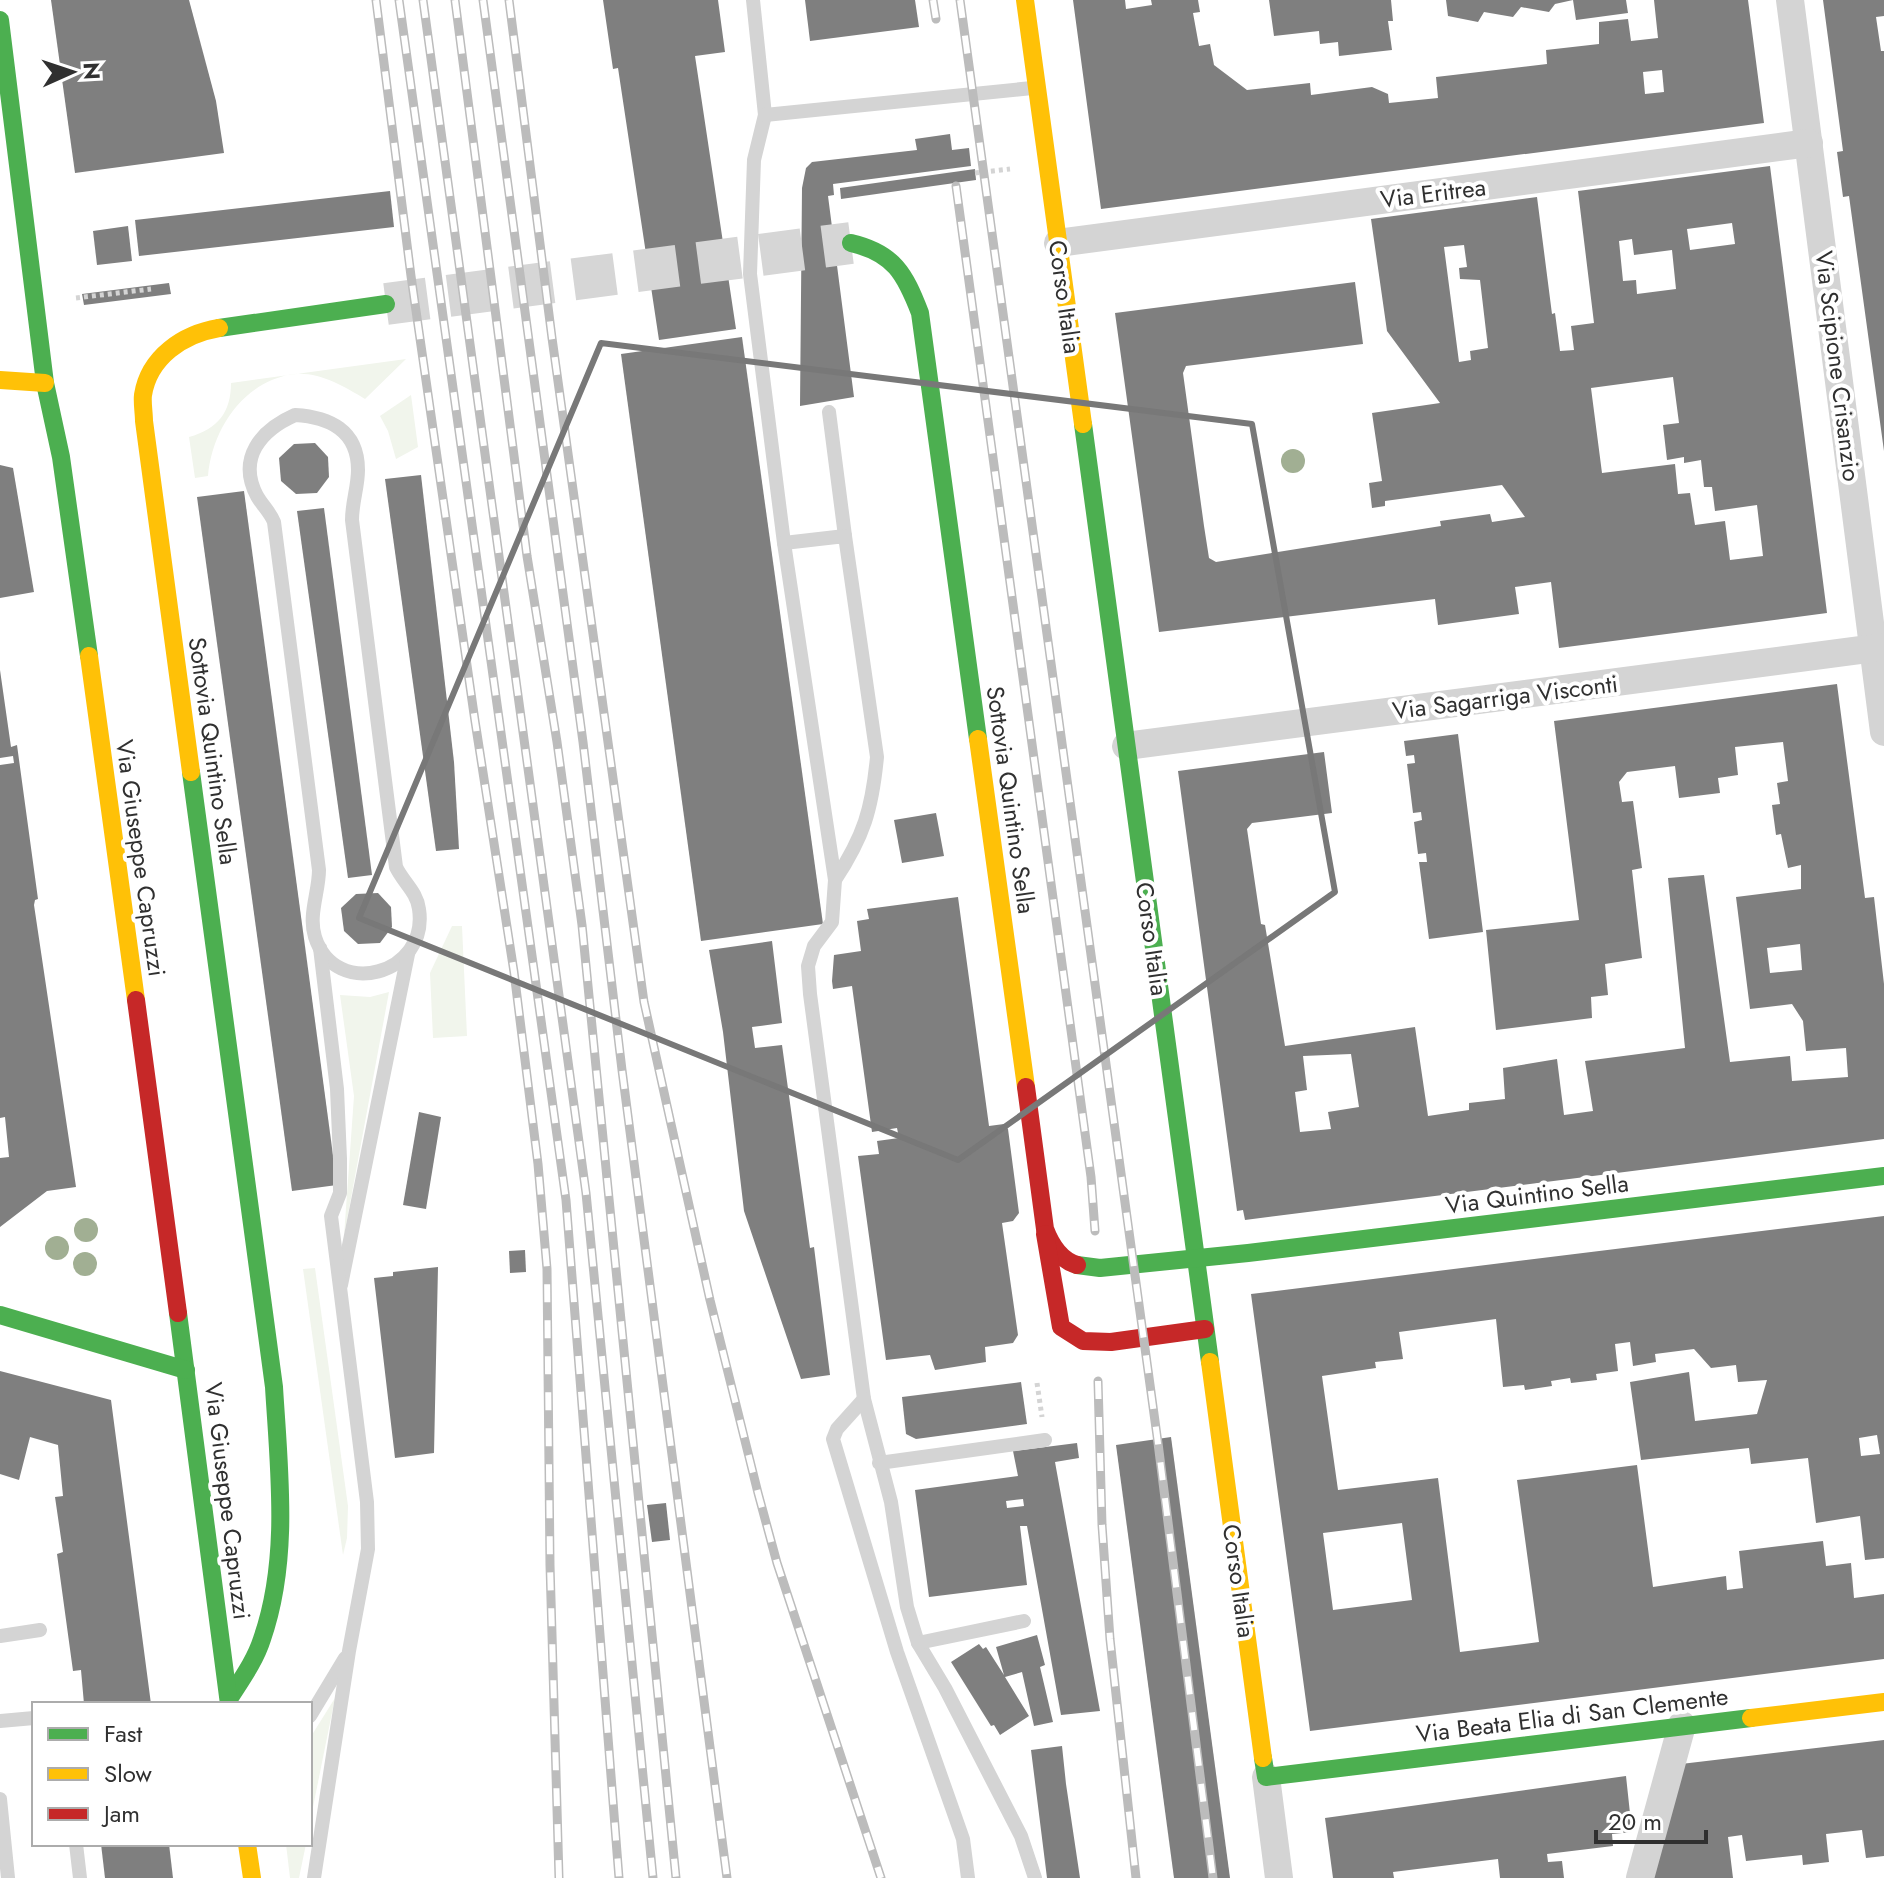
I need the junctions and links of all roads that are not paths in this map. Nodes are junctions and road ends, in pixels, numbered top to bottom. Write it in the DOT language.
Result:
graph roads {
  1 [pos="753,0"];
  2 [pos="1025,0"];
  3 [pos="1790,0"];
  4 [pos="0,20"];
  5 [pos="1037,88"];
  6 [pos="765,115"];
  7 [pos="1809,143"];
  8 [pos="851,243"];
  9 [pos="1058,243"];
  10 [pos="386,304"];
  11 [pos="0,380"];
  12 [pos="45,383"];
  13 [pos="829,412"];
  14 [pos="845,536"];
  15 [pos="784,543"];
  16 [pos="1879,648"];
  17 [pos="1884,732"];
  18 [pos="1126,746"];
  19 [pos="835,880"];
  20 [pos="319,946"];
  21 [pos="408,954"];
  22 [pos="1884,1176"];
  23 [pos="1045,1229"];
  24 [pos="1195,1258"];
  25 [pos="340,1289"];
  26 [pos="0,1315"];
  27 [pos="1205,1329"];
  28 [pos="186,1370"];
  29 [pos="274,1387"];
  30 [pos="864,1399"];
  31 [pos="1045,1440"];
  32 [pos="879,1463"];
  33 [pos="299,1479"];
  34 [pos="203,1492"];
  35 [pos="280,1503"];
  36 [pos="228,1528"];
  37 [pos="260,1533"];
  38 [pos="209,1539"];
  39 [pos="298,1564"];
  40 [pos="229,1566"];
  41 [pos="269,1578"];
  42 [pos="1024,1621"];
  43 [pos="40,1630"];
  44 [pos="0,1636"];
  45 [pos="918,1643"];
  46 [pos="349,1651"];
  47 [pos="229,1701"];
  48 [pos="1884,1702"];
  49 [pos="312,1713"];
  50 [pos="32,1718"];
  51 [pos="0,1721"];
  52 [pos="1682,1725"];
  53 [pos="1266,1777"];
  54 [pos="0,1799"];
  55 [pos="76,1846"];
  56 [pos="247,1846"];
  57 [pos="8,1878"];
  58 [pos="80,1878"];
  59 [pos="252,1878"];
  60 [pos="314,1878"];
  61 [pos="968,1878"];
  62 [pos="1035,1878"];
  63 [pos="1279,1878"];
  64 [pos="1640,1878"];
  1 -- 6 [label="lane"];
  2 -- 5 [label="street, Corso Italia"];
  3 -- 7 [label="street, Via Scipione Crisanzio"];
  4 -- 12 [label="street, Via Giuseppe Capruzzi"];
  5 -- 6 [label="lane"];
  5 -- 9 [label="street, Corso Italia"];
  6 -- 15 [label="lane"];
  7 -- 9 [label="street, Via Eritrea"];
  7 -- 16 [label="street, Via Scipione Crisanzio"];
  8 -- 23 [label="street, Sottovia Quintino Sella"];
  9 -- 18 [label="street, Corso Italia"];
  10 -- 29 [label="street, Sottovia Quintino Sella"];
  11 -- 12 [label="street"];
  12 -- 28 [label="street, Via Giuseppe Capruzzi"];
  13 -- 14 [label="lane"];
  14 -- 15 [label="lane"];
  14 -- 19 [label="lane"];
  15 -- 19 [label="lane"];
  16 -- 17 [label="street, Via Scipione Crisanzio"];
  16 -- 18 [label="street, Via Sagarriga Visconti"];
  18 -- 24 [label="street, Corso Italia"];
  19 -- 30 [label="lane"];
  20 -- 21 [label="lane"];
  20 -- 21 [label="lane"];
  20 -- 25 [label="lane"];
  21 -- 25 [label="lane"];
  22 -- 24 [label="street, Via Quintino Sella"];
  23 -- 24 [label="street, Sottovia Quintino Sella"];
  23 -- 27 [label="street"];
  24 -- 27 [label="street, Corso Italia"];
  25 -- 46 [label="lane"];
  26 -- 28 [label="street"];
  27 -- 53 [label="street, Corso Italia"];
  28 -- 34 [label="street, Via Giuseppe Capruzzi"];
  29 -- 33 [label="street, Sottovia Quintino Sella"];
  29 -- 35 [label="street, Sottovia Quintino Sella"];
  30 -- 32 [label="lane"];
  30 -- 61 [label="lane"];
  31 -- 32 [label="lane"];
  32 -- 45 [label="lane"];
  34 -- 36 [label="street"];
  34 -- 38 [label="street, Via Giuseppe Capruzzi"];
  35 -- 37 [label="street"];
  35 -- 41 [label="street, Sottovia Quintino Sella"];
  38 -- 40 [label="street"];
  38 -- 47 [label="street, Via Giuseppe Capruzzi"];
  39 -- 41 [label="street"];
  41 -- 47 [label="street, Sottovia Quintino Sella"];
  42 -- 45 [label="lane"];
  43 -- 44 [label="lane"];
  45 -- 62 [label="lane"];
  46 -- 49 [label="lane"];
  46 -- 60 [label="lane"];
  48 -- 52 [label="street, Via Beata Elia di San Clemente"];
  50 -- 51 [label="lane"];
  52 -- 53 [label="street, Via Beata Elia di San Clemente"];
  52 -- 64 [label="street"];
  53 -- 63 [label="street, Corso Italia"];
  54 -- 57 [label="lane"];
  55 -- 58 [label="lane"];
  56 -- 59 [label="street"];
}
